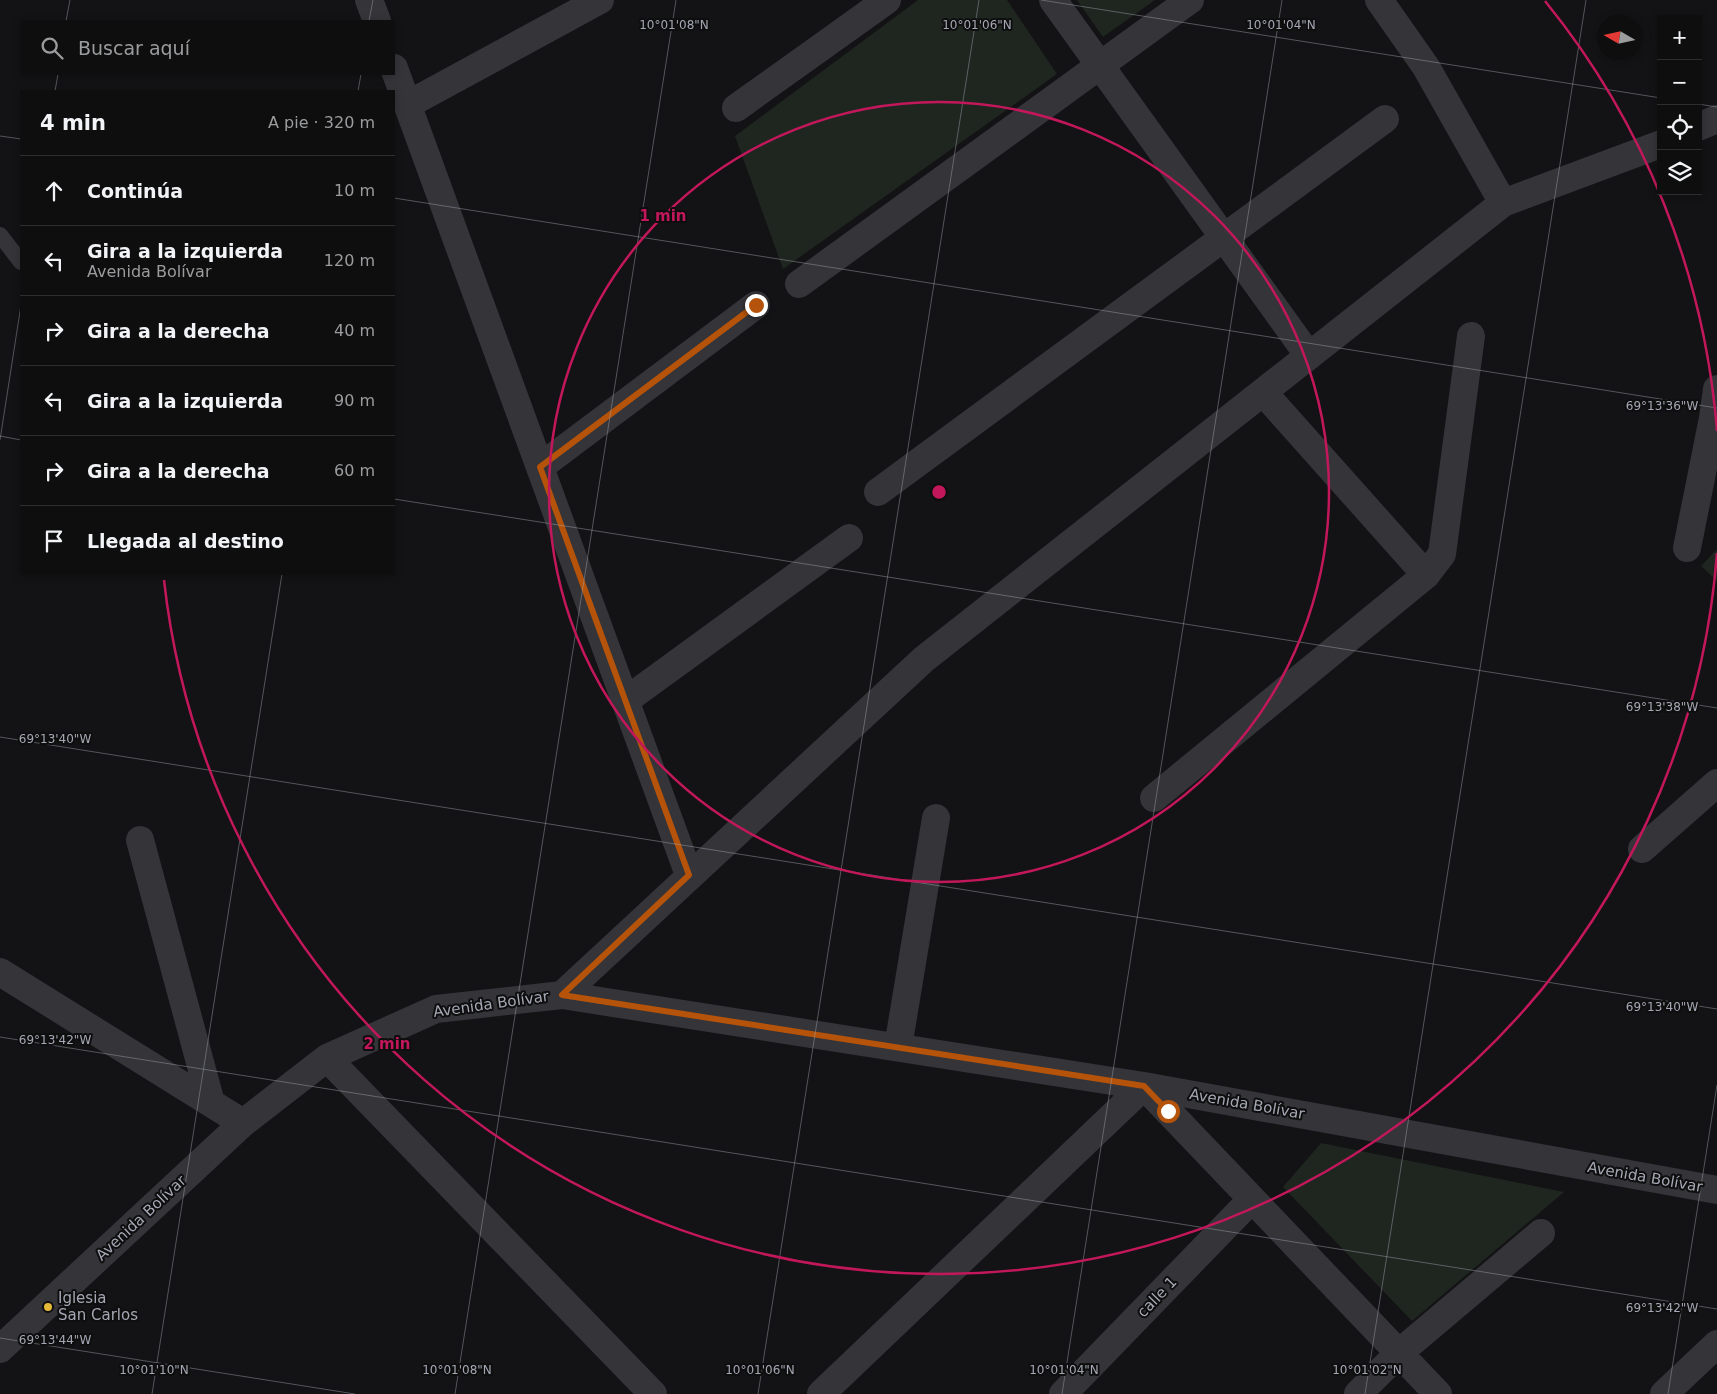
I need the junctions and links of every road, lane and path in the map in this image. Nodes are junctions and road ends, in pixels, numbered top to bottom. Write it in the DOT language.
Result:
graph roads {
  1 [pos="369,0"];
  2 [pos="600,0"];
  3 [pos="887,0"];
  4 [pos="1054,0"];
  5 [pos="1190,0"];
  6 [pos="1379,0"];
  7 [pos="377,20"];
  8 [pos="1100,65"];
  9 [pos="395,71"];
  10 [pos="407,105"];
  11 [pos="736,108"];
  12 [pos="1717,118"];
  13 [pos="1385,119"];
  14 [pos="1702,126"];
  15 [pos="1657,146"];
  16 [pos="1503,204"];
  17 [pos="0,235"];
  18 [pos="1225,238"];
  19 [pos="20,261"];
  20 [pos="798,284"];
  21 [pos="756,305"];
  22 [pos="1471,336"];
  23 [pos="1309,356"];
  24 [pos="1717,389"];
  25 [pos="1263,392"];
  26 [pos="1715,418"];
  27 [pos="540,467"];
  28 [pos="878,492"];
  29 [pos="849,538"];
  30 [pos="1687,548"];
  31 [pos="1426,575"];
  32 [pos="625,701"];
  33 [pos="1715,786"];
  34 [pos="1154,798"];
  35 [pos="936,818"];
  36 [pos="140,840"];
  37 [pos="1642,849"];
  38 [pos="689,875"];
  39 [pos="0,972"];
  40 [pos="562,995"];
  41 [pos="898,1047"];
  42 [pos="327,1058"];
  43 [pos="1144,1086"];
  44 [pos="211,1103"];
  45 [pos="243,1123"];
  46 [pos="1717,1190"];
  47 [pos="1252,1199"];
  48 [pos="1541,1233"];
  49 [pos="1717,1344"];
  50 [pos="0,1349"];
  51 [pos="1399,1353"];
  52 [pos="653,1394"];
  53 [pos="821,1394"];
  54 [pos="1063,1394"];
  55 [pos="1358,1394"];
  56 [pos="1438,1394"];
  57 [pos="1664,1394"];
  1 -- 7 [label="street"];
  2 -- 10 [label="street"];
  3 -- 11 [label="street"];
  4 -- 8 [label="street"];
  5 -- 8 [label="street"];
  6 -- 16 [label="street"];
  8 -- 18 [label="street"];
  8 -- 20 [label="street"];
  9 -- 10 [label="street"];
  10 -- 27 [label="street"];
  12 -- 14 [label="street"];
  13 -- 18 [label="street"];
  15 -- 16 [label="street"];
  16 -- 23 [label="street"];
  17 -- 19 [label="lane"];
  18 -- 23 [label="street"];
  18 -- 28 [label="street"];
  21 -- 27 [label="street"];
  22 -- 31 [label="street"];
  23 -- 25 [label="street"];
  24 -- 26 [label="street"];
  25 -- 31 [label="street"];
  25 -- 38 [label="street"];
  26 -- 30 [label="street"];
  27 -- 32 [label="street"];
  29 -- 32 [label="street"];
  31 -- 34 [label="street"];
  32 -- 38 [label="street"];
  33 -- 37 [label="street"];
  35 -- 41 [label="street"];
  36 -- 44 [label="street"];
  38 -- 40 [label="street"];
  39 -- 44 [label="street"];
  40 -- 41 [label="street, Avenida Bolívar"];
  40 -- 42 [label="street, Avenida Bolívar"];
  41 -- 43 [label="street, Avenida Bolívar"];
  42 -- 45 [label="street, Avenida Bolívar"];
  42 -- 52 [label="street"];
  43 -- 46 [label="street, Avenida Bolívar"];
  43 -- 47 [label="street"];
  43 -- 53 [label="street"];
  44 -- 45 [label="street"];
  45 -- 50 [label="street, Avenida Bolívar"];
  47 -- 51 [label="street"];
  47 -- 54 [label="street, calle 1"];
  48 -- 51 [label="street"];
  49 -- 57 [label="street"];
  51 -- 55 [label="street"];
  51 -- 56 [label="street"];
}
